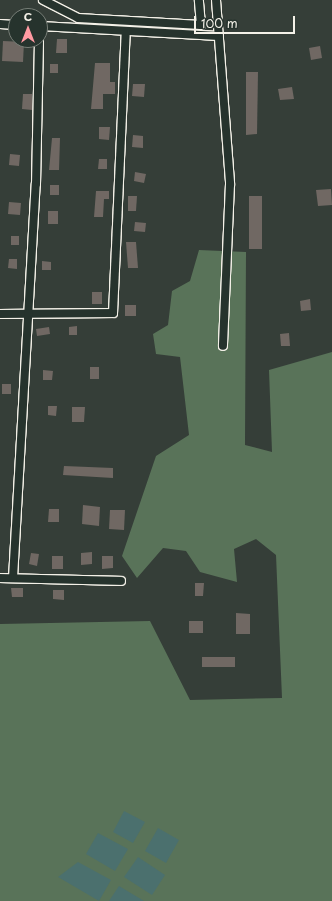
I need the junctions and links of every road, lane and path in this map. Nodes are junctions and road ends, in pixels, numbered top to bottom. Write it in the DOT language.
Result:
graph roads {
  1 [pos="43,0"];
  2 [pos="199,0"];
  3 [pos="216,0"];
  4 [pos="48,26"];
  5 [pos="126,31"];
  6 [pos="219,36"];
  7 [pos="39,48"];
  8 [pos="0,314"];
  9 [pos="27,314"];
  10 [pos="223,346"];
  11 [pos="0,578"];
  12 [pos="13,578"];
  13 [pos="121,581"];
  1 -- 2 [label="street"];
  3 -- 6 [label="street"];
  4 -- 5 [label="street"];
  5 -- 6 [label="street"];
  5 -- 9 [label="street"];
  6 -- 10 [label="street"];
  7 -- 9 [label="street"];
  8 -- 9 [label="street"];
  9 -- 12 [label="street"];
  11 -- 12 [label="street"];
  12 -- 13 [label="street"];
}
